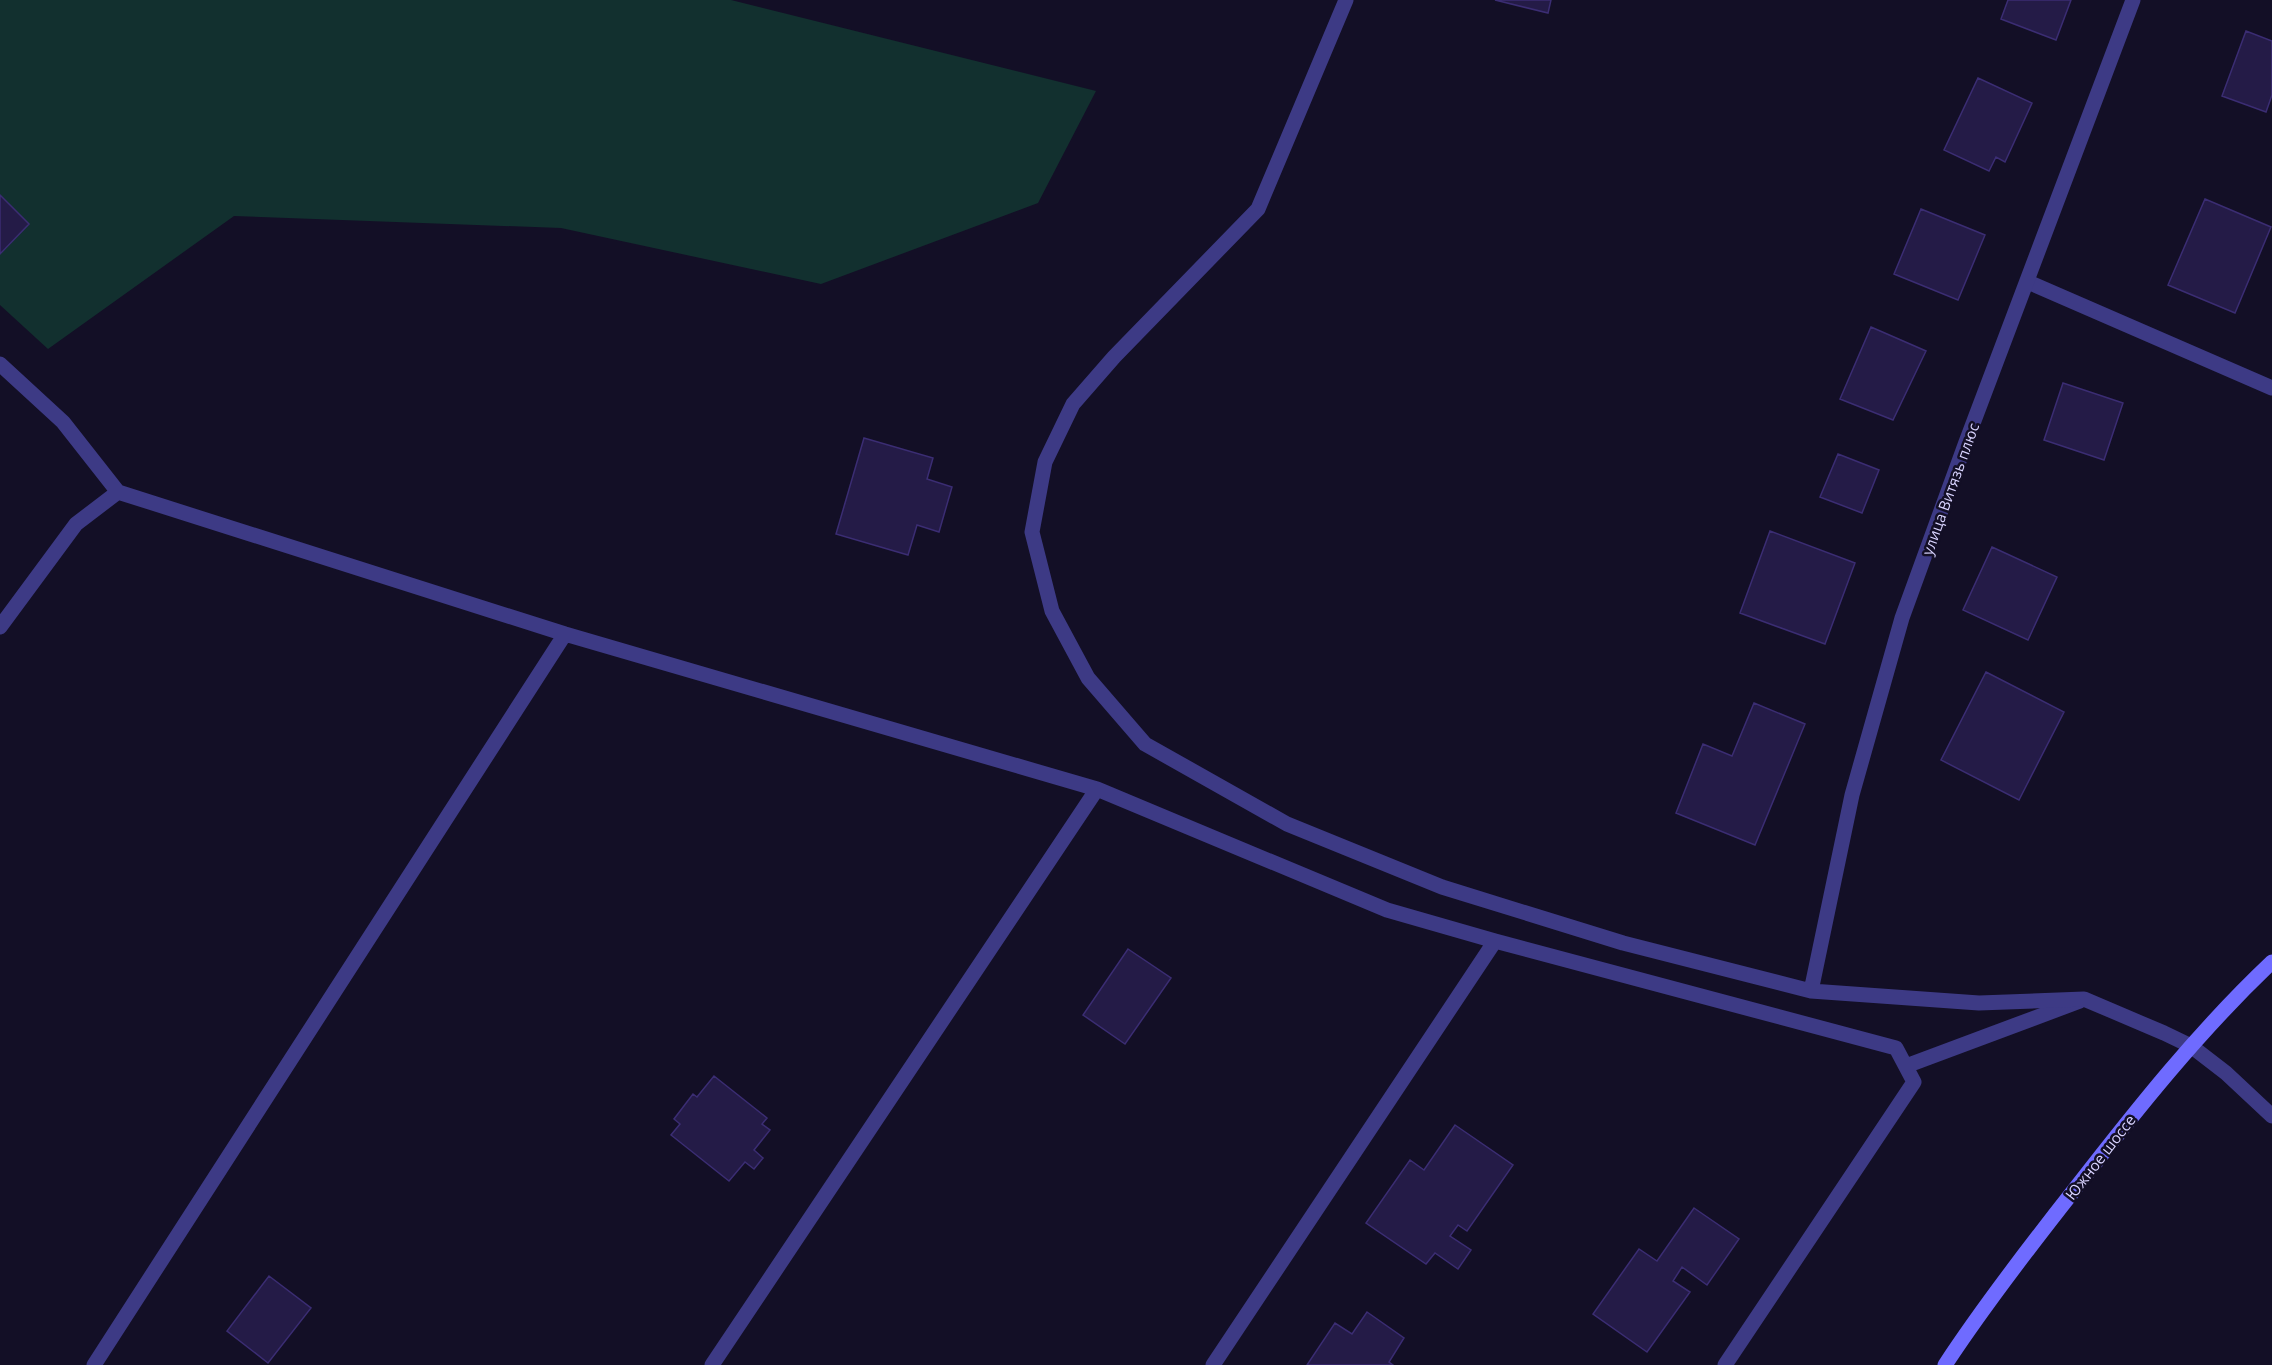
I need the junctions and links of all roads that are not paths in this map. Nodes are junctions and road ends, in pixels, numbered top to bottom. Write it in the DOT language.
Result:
graph roads {
  1 [pos="1347,0"];
  2 [pos="2133,0"];
  3 [pos="2028,282"];
  4 [pos="0,364"];
  5 [pos="2272,388"];
  6 [pos="118,492"];
  7 [pos="0,627"];
  8 [pos="565,634"];
  9 [pos="1097,789"];
  10 [pos="1495,941"];
  11 [pos="2272,962"];
  12 [pos="1812,991"];
  13 [pos="2084,999"];
  14 [pos="2190,1046"];
  15 [pos="1906,1066"];
  16 [pos="2272,1116"];
  17 [pos="94,1365"];
  18 [pos="712,1365"];
  19 [pos="1213,1365"];
  20 [pos="1725,1365"];
  21 [pos="1945,1365"];
  1 -- 12 [label="street"];
  2 -- 3 [label="street, улица Витязь плюс"];
  3 -- 5 [label="street"];
  3 -- 12 [label="street, улица Витязь плюс"];
  4 -- 6 [label="street"];
  6 -- 7 [label="street"];
  6 -- 8 [label="street"];
  8 -- 9 [label="street"];
  8 -- 17 [label="street"];
  9 -- 10 [label="street"];
  9 -- 18 [label="street"];
  10 -- 15 [label="street"];
  10 -- 19 [label="street"];
  11 -- 14 [label="main road, Южное шоссе"];
  12 -- 13 [label="street"];
  13 -- 14 [label="street"];
  13 -- 15 [label="street"];
  14 -- 16 [label="street"];
  14 -- 21 [label="main road, Южное шоссе"];
  15 -- 20 [label="street"];
}
